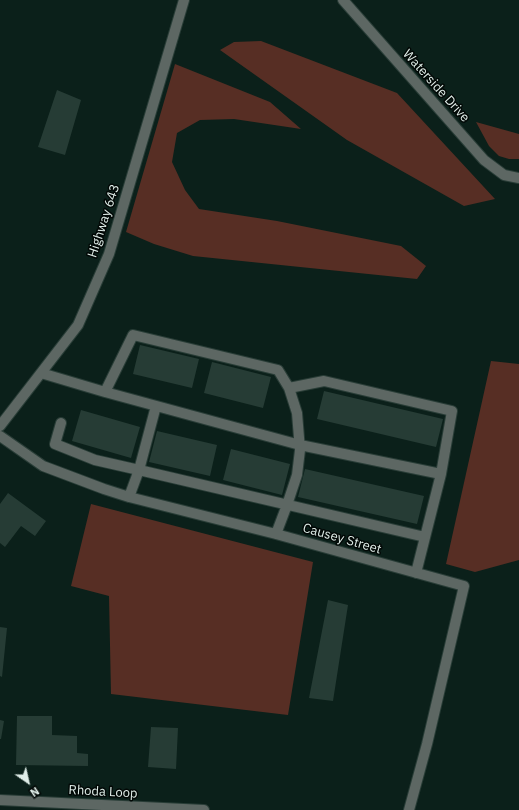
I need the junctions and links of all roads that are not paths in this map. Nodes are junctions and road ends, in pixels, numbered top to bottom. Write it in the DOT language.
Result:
graph roads {
  1 [pos="184,0"];
  2 [pos="342,0"];
  3 [pos="519,178"];
  4 [pos="41,373"];
  5 [pos="289,388"];
  6 [pos="105,392"];
  7 [pos="156,406"];
  8 [pos="61,422"];
  9 [pos="0,426"];
  10 [pos="0,436"];
  11 [pos="300,446"];
  12 [pos="138,470"];
  13 [pos="440,474"];
  14 [pos="129,497"];
  15 [pos="287,505"];
  16 [pos="276,534"];
  17 [pos="425,537"];
  18 [pos="416,573"];
  19 [pos="0,800"];
  20 [pos="204,810"];
  21 [pos="409,810"];
  1 -- 4 [label="street, Highway 643"];
  2 -- 3 [label="street, Waterside Drive"];
  4 -- 6 [label="street"];
  4 -- 9 [label="street, Highway 643"];
  5 -- 6 [label="street"];
  5 -- 11 [label="street"];
  5 -- 13 [label="street"];
  6 -- 7 [label="street"];
  7 -- 11 [label="street"];
  7 -- 12 [label="street"];
  8 -- 12 [label="street"];
  10 -- 14 [label="street, Causey Street"];
  11 -- 13 [label="street"];
  11 -- 15 [label="street"];
  12 -- 14 [label="street"];
  12 -- 15 [label="street"];
  13 -- 17 [label="street"];
  14 -- 16 [label="street, Causey Street"];
  15 -- 16 [label="street"];
  15 -- 17 [label="street"];
  16 -- 18 [label="street, Causey Street"];
  17 -- 18 [label="street"];
  18 -- 21 [label="street, Causey Street"];
  19 -- 20 [label="street, Rhoda Loop"];
}
